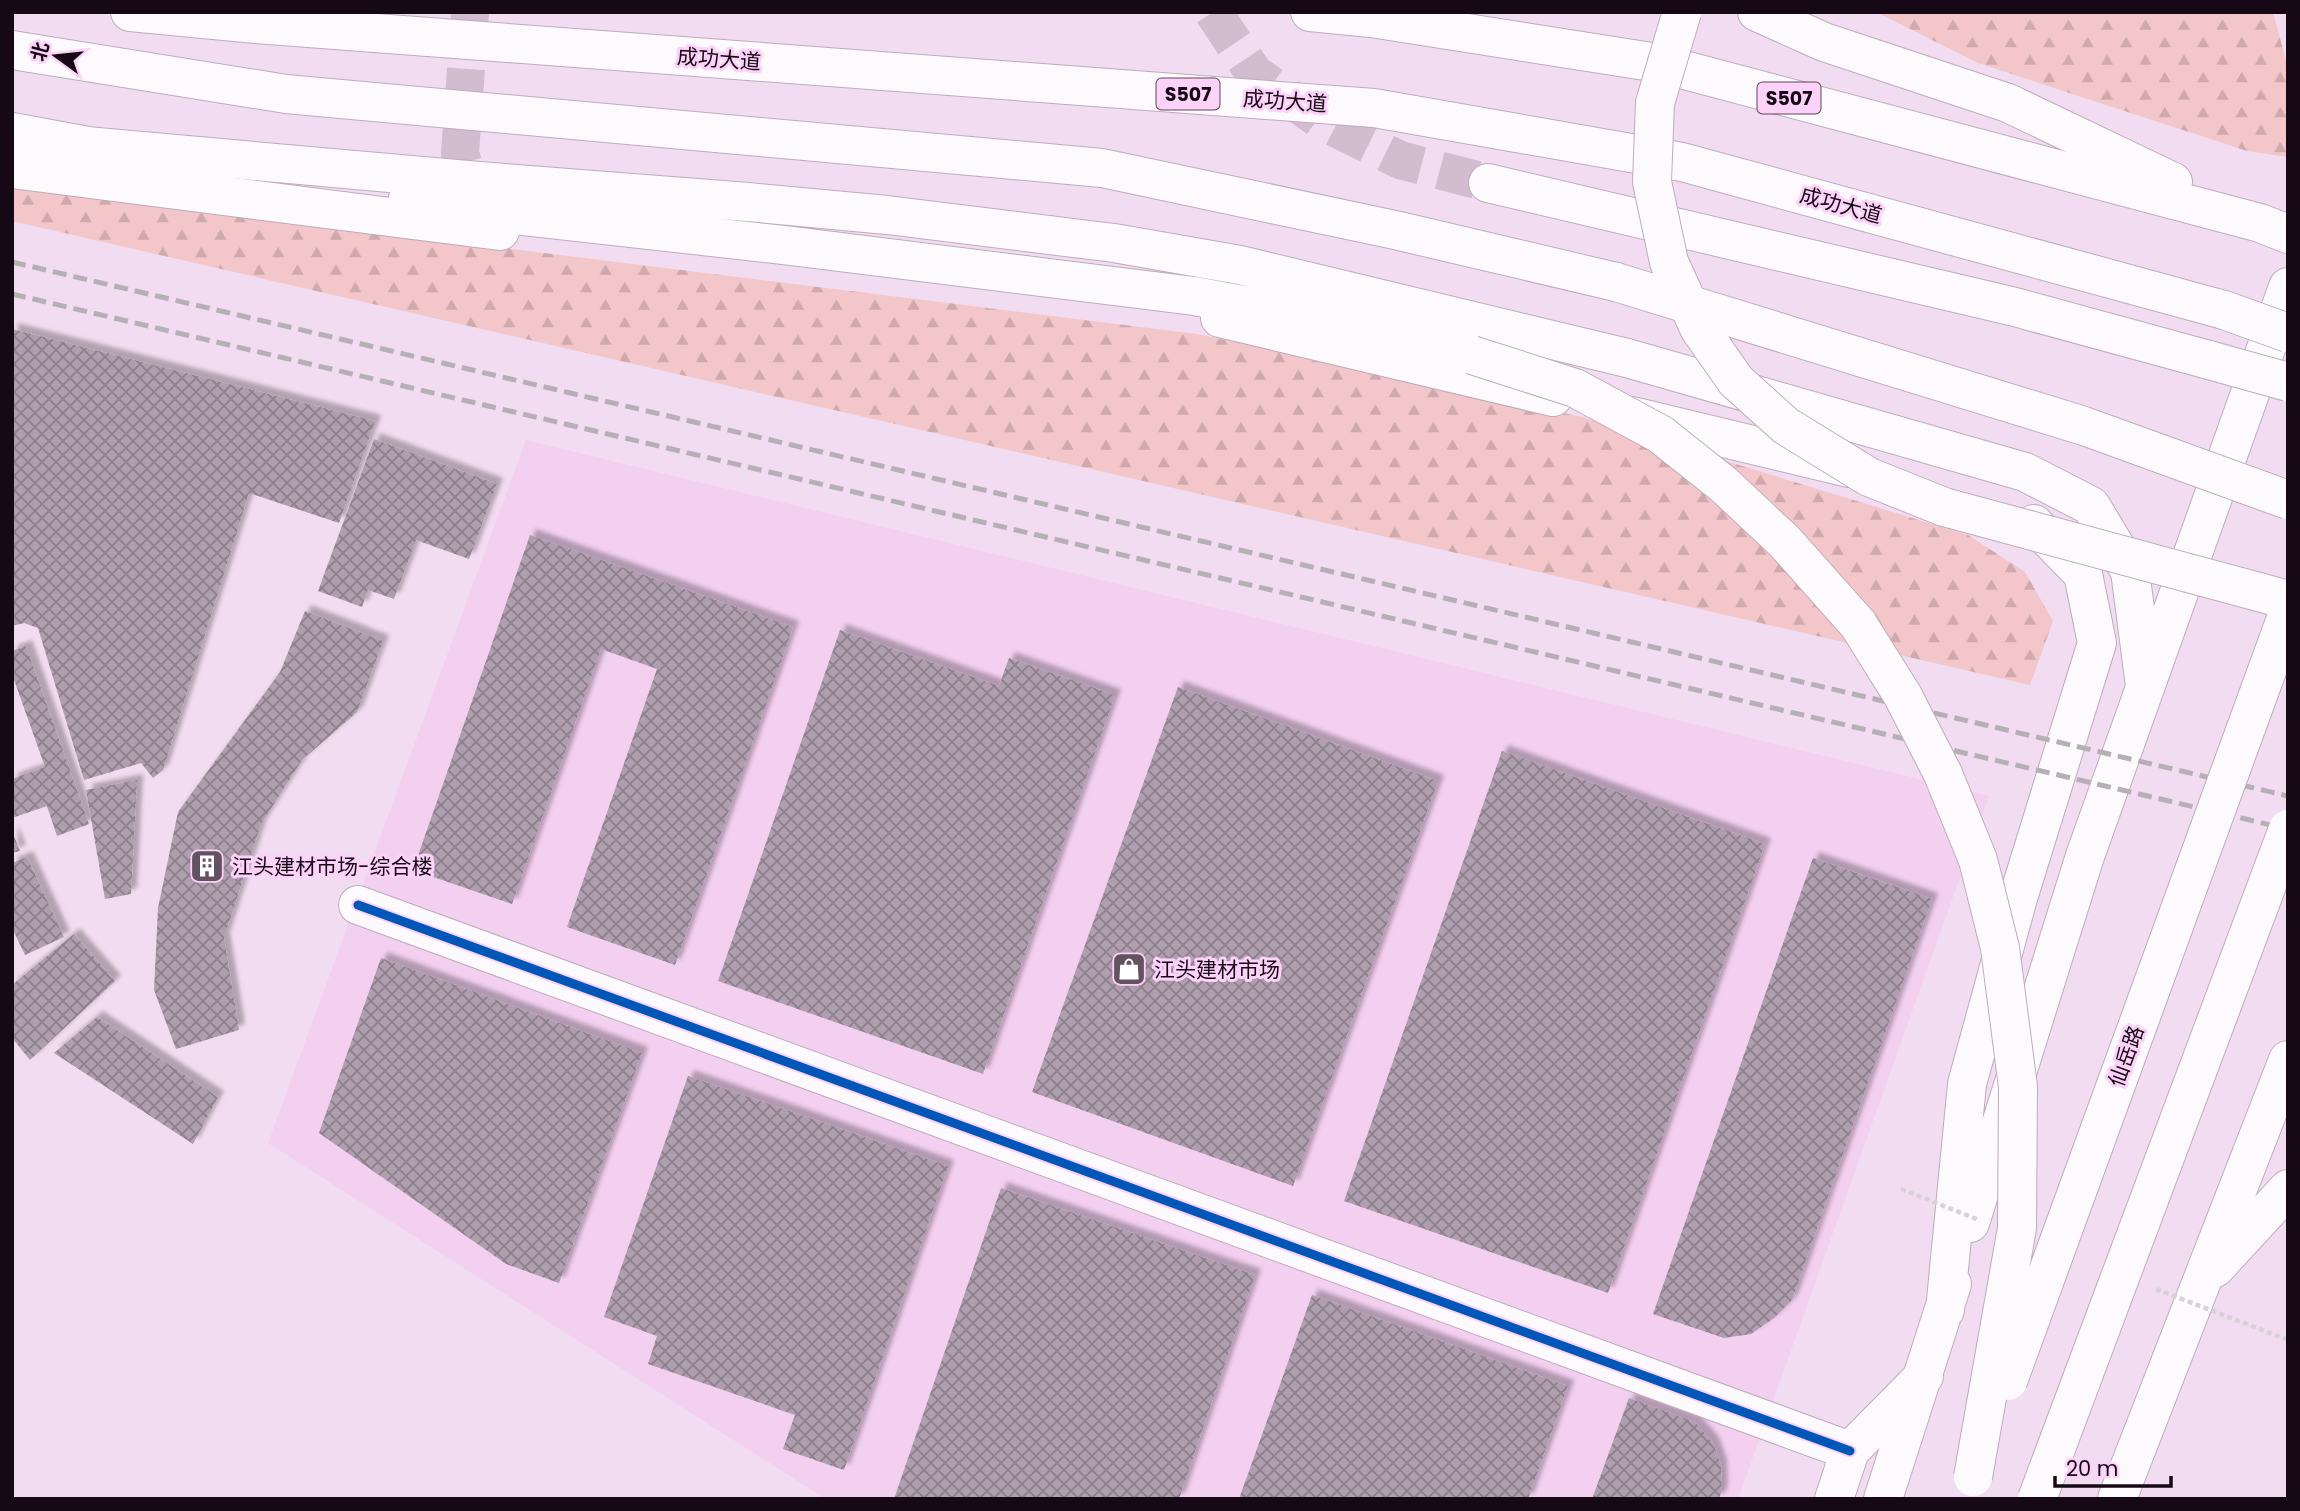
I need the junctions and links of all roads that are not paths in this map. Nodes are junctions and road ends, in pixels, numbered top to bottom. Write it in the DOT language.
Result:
graph roads {
  1 [pos="130,12"];
  2 [pos="1310,12"];
  3 [pos="1682,12"];
  4 [pos="1757,12"];
  5 [pos="12,50"];
  6 [pos="12,132"];
  7 [pos="86,146"];
  8 [pos="12,169"];
  9 [pos="1488,183"];
  10 [pos="2274,229"];
  11 [pos="2288,287"];
  12 [pos="2288,333"];
  13 [pos="2288,382"];
  14 [pos="2288,500"];
  15 [pos="2288,600"];
  16 [pos="2288,613"];
  17 [pos="2145,686"];
  18 [pos="2288,829"];
  19 [pos="358,905"];
  20 [pos="2288,1060"];
  21 [pos="2288,1189"];
  22 [pos="2201,1282"];
  23 [pos="1945,1310"];
  24 [pos="1924,1376"];
  25 [pos="1850,1451"];
  26 [pos="1969,1488"];
  27 [pos="2121,1494"];
  28 [pos="1833,1499"];
  29 [pos="1884,1499"];
  30 [pos="2038,1499"];
  1 -- 12 [label="main road, 成功大道 / S507, bridge"];
  2 -- 10 [label="main road, S507"];
  3 -- 15 [label="main road, bridge"];
  4 -- 10 [label="main road"];
  5 -- 14 [label="main road, bridge"];
  6 -- 7 [label="main road"];
  7 -- 17 [label="main road"];
  7 -- 26 [label="main road, bridge"];
  8 -- 23 [label="main road"];
  9 -- 13 [label="main road, bridge"];
  11 -- 17 [label="main road"];
  16 -- 26 [label="main road, 仙岳路, bridge"];
  17 -- 23 [label="main road"];
  18 -- 30 [label="main road, bridge"];
  19 -- 25 [label="main road"];
  20 -- 22 [label="main road"];
  21 -- 22 [label="main road"];
  22 -- 27 [label="main road"];
  23 -- 24 [label="main road"];
  24 -- 25 [label="main road"];
  24 -- 29 [label="main road"];
  25 -- 28 [label="main road"];
}
